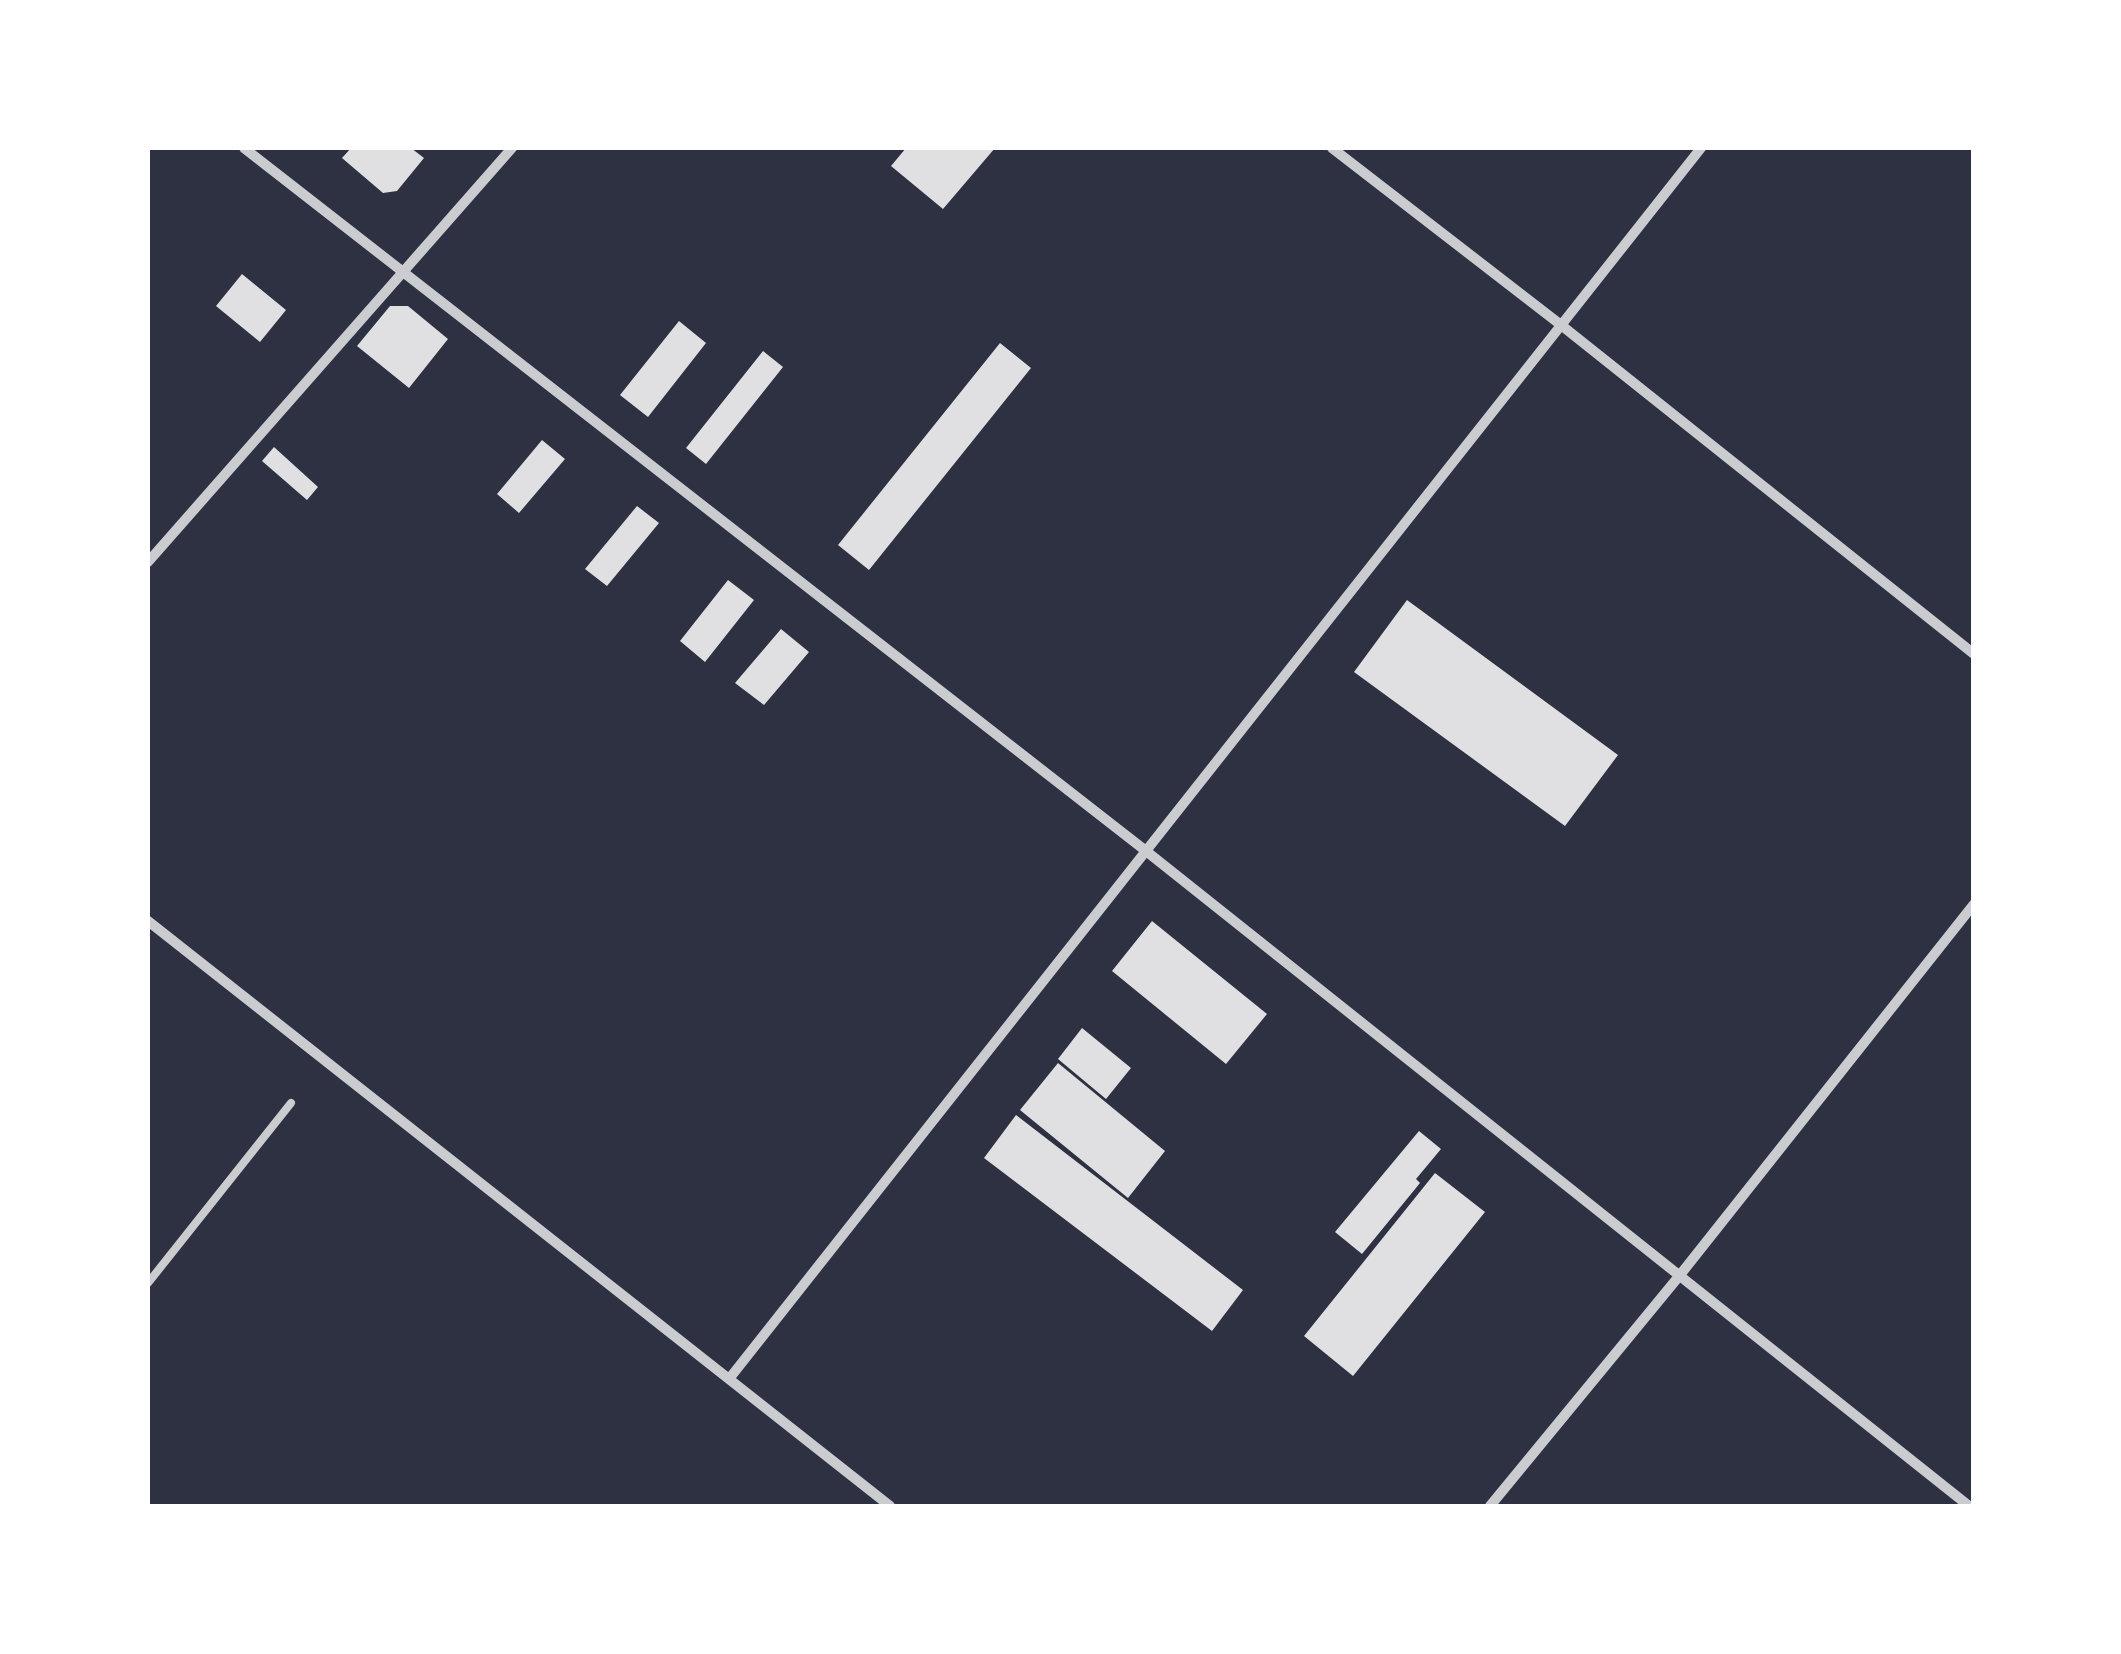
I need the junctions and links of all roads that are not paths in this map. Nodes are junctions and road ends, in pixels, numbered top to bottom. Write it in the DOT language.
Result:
graph roads {
  1 [pos="244,148"];
  2 [pos="512,148"];
  3 [pos="1332,148"];
  4 [pos="1701,148"];
  5 [pos="403,272"];
  6 [pos="1562,325"];
  7 [pos="148,562"];
  8 [pos="1974,654"];
  9 [pos="1146,851"];
  10 [pos="1974,904"];
  11 [pos="148,921"];
  12 [pos="291,1104"];
  13 [pos="1680,1274"];
  14 [pos="148,1282"];
  15 [pos="729,1379"];
  16 [pos="890,1506"];
  17 [pos="1490,1506"];
  18 [pos="1970,1506"];
  1 -- 5 [label="street"];
  2 -- 5 [label="street"];
  3 -- 6 [label="street"];
  4 -- 6 [label="street"];
  5 -- 7 [label="street"];
  5 -- 9 [label="street"];
  6 -- 8 [label="street"];
  6 -- 9 [label="street"];
  9 -- 13 [label="street"];
  9 -- 15 [label="street"];
  10 -- 13 [label="street"];
  11 -- 15 [label="street"];
  12 -- 14 [label="lane"];
  13 -- 17 [label="street"];
  13 -- 18 [label="street"];
  15 -- 16 [label="street"];
}
